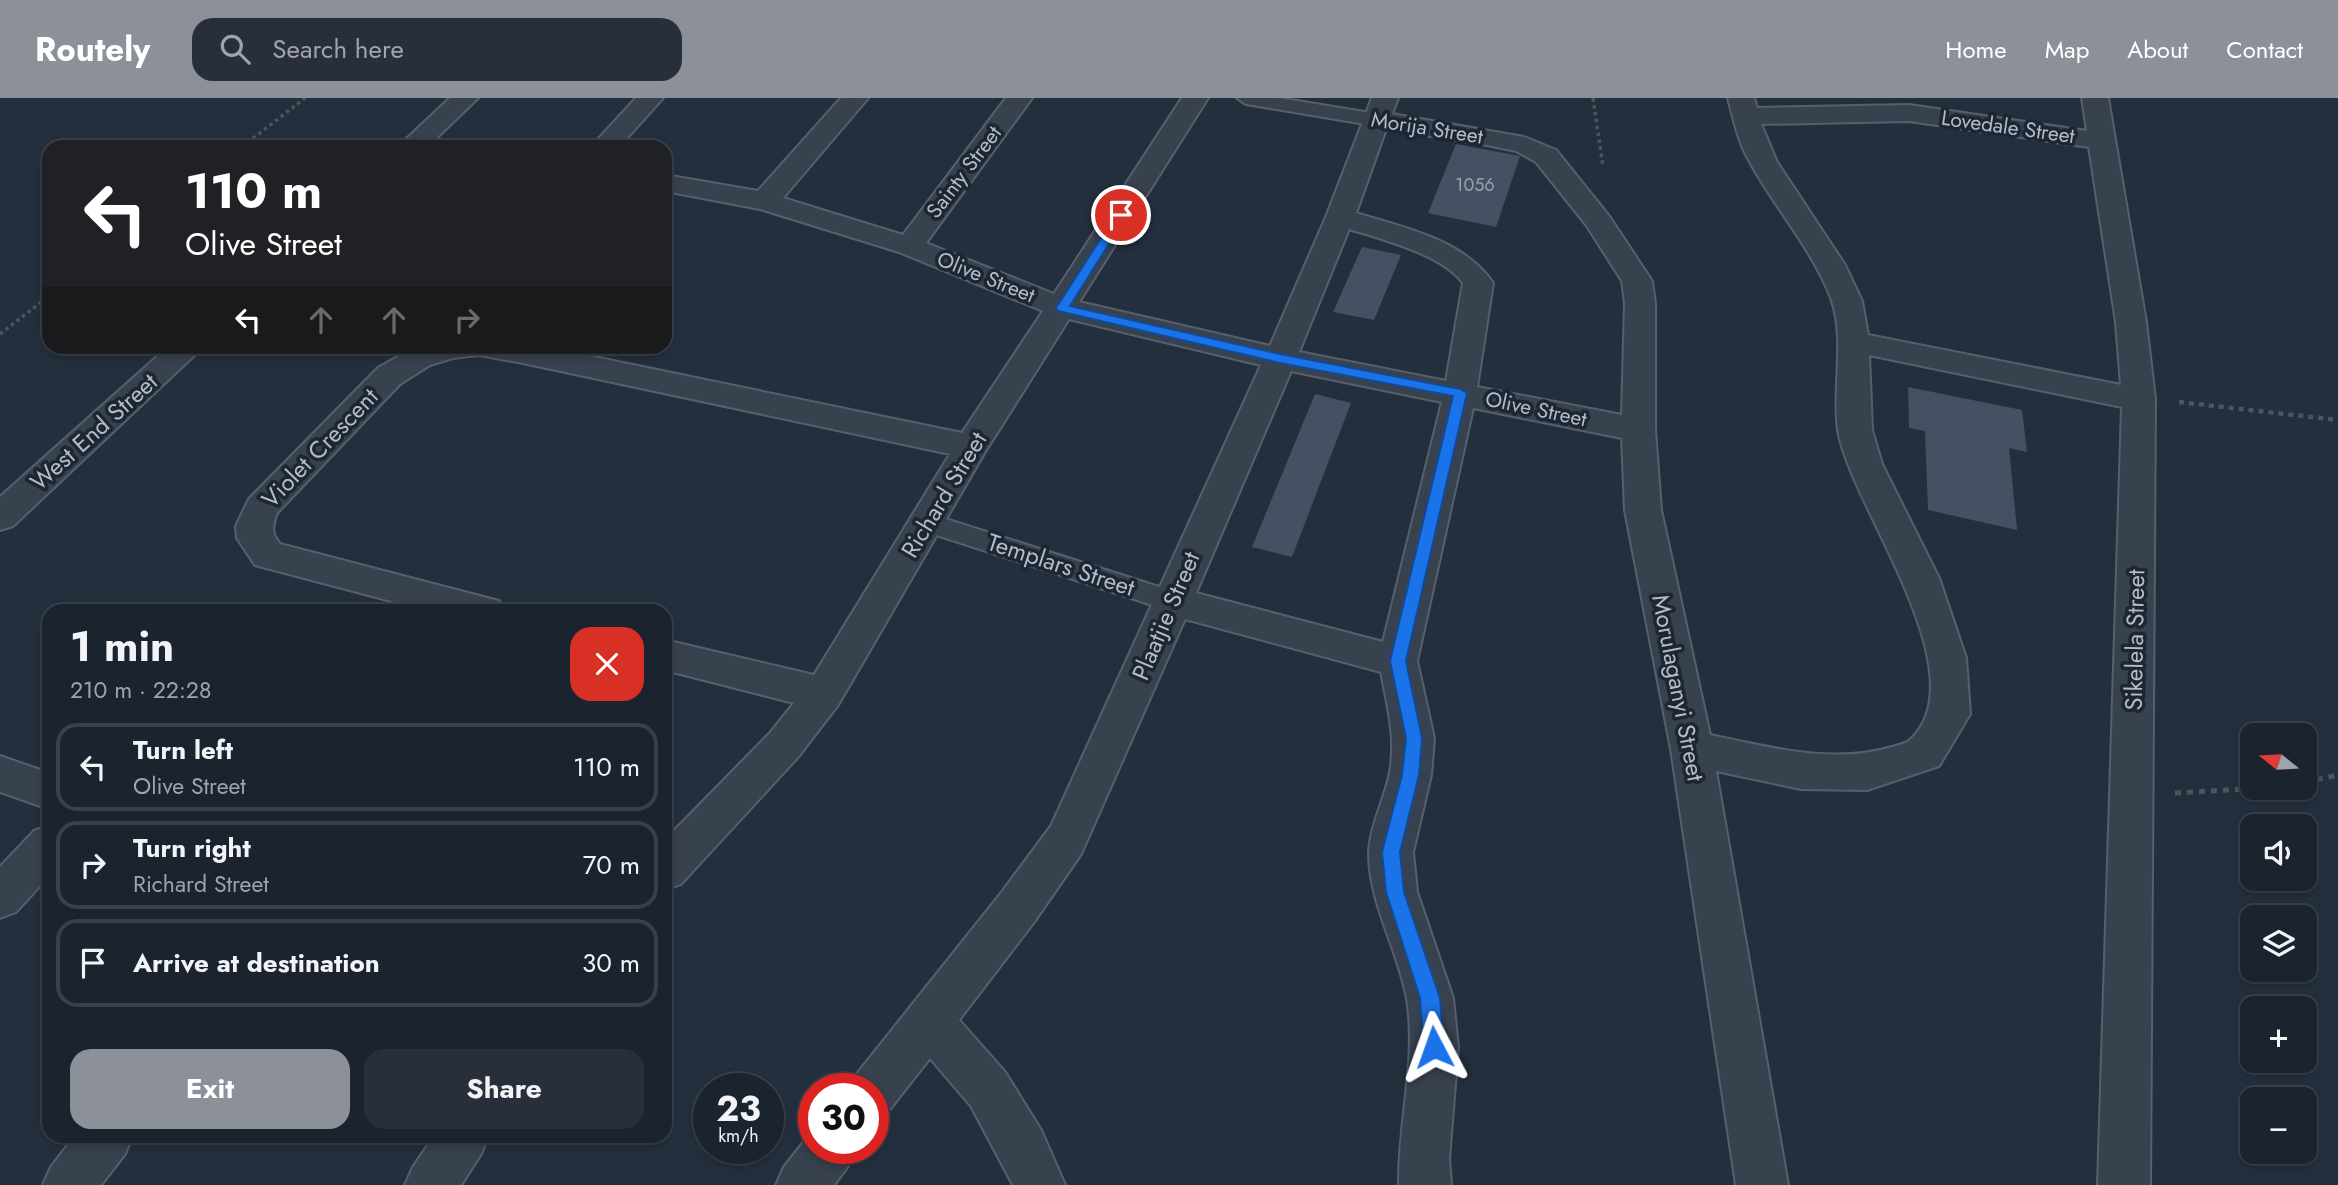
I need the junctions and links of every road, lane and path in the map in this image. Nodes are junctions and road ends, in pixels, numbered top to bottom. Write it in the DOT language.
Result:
graph roads {
  1 [pos="305,98"];
  2 [pos="465,98"];
  3 [pos="650,98"];
  4 [pos="855,98"];
  5 [pos="1019,98"];
  6 [pos="1195,98"];
  7 [pos="1246,98"];
  8 [pos="1593,98"];
  9 [pos="2095,98"];
  10 [pos="1909,106"];
  11 [pos="1743,107"];
  12 [pos="1381,109"];
  13 [pos="251,140"];
  14 [pos="419,140"];
  15 [pos="611,140"];
  16 [pos="2103,141"];
  17 [pos="672,184"];
  18 [pos="765,201"];
  19 [pos="1584,204"];
  20 [pos="1339,217"];
  21 [pos="909,246"];
  22 [pos="42,301"];
  23 [pos="1062,308"];
  24 [pos="0,334"];
  25 [pos="1853,342"];
  26 [pos="180,354"];
  27 [pos="431,354"];
  28 [pos="528,354"];
  29 [pos="1280,359"];
  30 [pos="1460,393"];
  31 [pos="2139,399"];
  32 [pos="2338,420"];
  33 [pos="1638,430"];
  34 [pos="971,447"];
  35 [pos="0,517"];
  36 [pos="927,522"];
  37 [pos="1171,601"];
  38 [pos="459,604"];
  39 [pos="672,657"];
  40 [pos="1398,661"];
  41 [pos="824,694"];
  42 [pos="1692,749"];
  43 [pos="0,774"];
  44 [pos="2338,775"];
  45 [pos="2317,779"];
  46 [pos="42,789"];
  47 [pos="2240,790"];
  48 [pos="2132,792"];
  49 [pos="42,853"];
  50 [pos="672,863"];
  51 [pos="0,898"];
  52 [pos="928,1020"];
  53 [pos="888,1073"];
  54 [pos="102,1143"];
  55 [pos="458,1143"];
  56 [pos="818,1164"];
  57 [pos="69,1185"];
  58 [pos="431,1185"];
  59 [pos="802,1185"];
  60 [pos="1040,1185"];
  61 [pos="1425,1185"];
  62 [pos="1762,1185"];
  63 [pos="2124,1185"];
  1 -- 13 [label="path"];
  2 -- 14 [label="street"];
  3 -- 15 [label="street"];
  4 -- 18 [label="street"];
  5 -- 21 [label="street, Sainty Street"];
  6 -- 23 [label="street, Richard Street"];
  7 -- 12 [label="lane, Morija Street"];
  8 -- 19 [label="path"];
  9 -- 16 [label="street, Sikelela Street"];
  10 -- 11 [label="street, Lovedale Street"];
  10 -- 16 [label="street, Lovedale Street"];
  11 -- 25 [label="street"];
  12 -- 19 [label="street, Morija Street"];
  12 -- 20 [label="street, Plaatjie Street"];
  16 -- 31 [label="street, Sikelela Street"];
  17 -- 18 [label="street, Olive Street"];
  18 -- 21 [label="street, Olive Street"];
  19 -- 33 [label="street, Morulaganyi Street"];
  20 -- 29 [label="street, Plaatjie Street"];
  20 -- 30 [label="street"];
  21 -- 23 [label="street, Olive Street"];
  22 -- 24 [label="path"];
  23 -- 29 [label="street, Olive Street"];
  23 -- 34 [label="street, Richard Street"];
  25 -- 31 [label="street"];
  25 -- 42 [label="street"];
  26 -- 35 [label="street, West End Street"];
  27 -- 38 [label="street, Violet Crescent"];
  28 -- 34 [label="street"];
  29 -- 30 [label="street, Olive Street"];
  29 -- 37 [label="street, Plaatjie Street"];
  30 -- 33 [label="street, Olive Street"];
  30 -- 40 [label="street"];
  31 -- 32 [label="path"];
  31 -- 48 [label="street, Sikelela Street"];
  33 -- 42 [label="street, Morulaganyi Street"];
  34 -- 36 [label="street, Richard Street"];
  36 -- 37 [label="lane, Templars Street"];
  36 -- 41 [label="street, Richard Street"];
  37 -- 40 [label="street, Templars Street"];
  37 -- 52 [label="street, Plaatjie Street"];
  39 -- 41 [label="street"];
  40 -- 61 [label="street"];
  41 -- 50 [label="street, Richard Street"];
  42 -- 62 [label="street, Morulaganyi Street"];
  43 -- 46 [label="street"];
  44 -- 45 [label="path"];
  47 -- 48 [label="path"];
  48 -- 63 [label="street, Sikelela Street"];
  49 -- 51 [label="street"];
  52 -- 53 [label="street, Plaatjie Street"];
  52 -- 60 [label="street"];
  54 -- 57 [label="street"];
  55 -- 58 [label="street"];
  56 -- 59 [label="street"];
}
